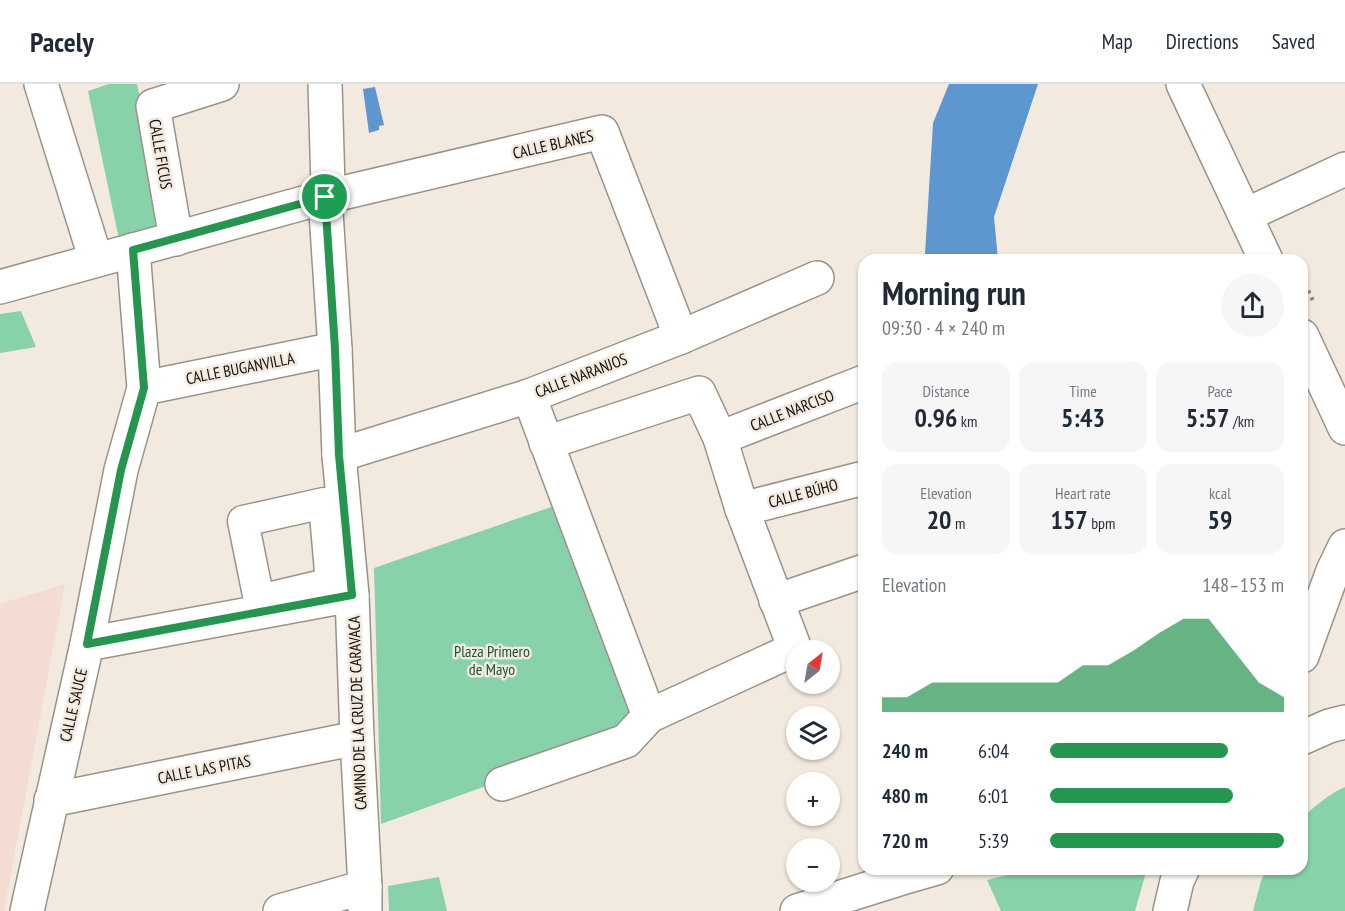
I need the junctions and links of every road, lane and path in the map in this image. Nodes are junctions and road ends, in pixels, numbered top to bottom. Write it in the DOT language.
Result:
graph roads {
  1 [pos="40,84"];
  2 [pos="222,84"];
  3 [pos="325,84"];
  4 [pos="1183,84"];
  5 [pos="1345,169"];
  6 [pos="325,197"];
  7 [pos="1246,215"];
  8 [pos="176,238"];
  9 [pos="133,250"];
  10 [pos="1263,254"];
  11 [pos="96,260"];
  12 [pos="817,278"];
  13 [pos="0,287"];
  14 [pos="681,337"];
  15 [pos="335,349"];
  16 [pos="1308,349"];
  17 [pos="858,384"];
  18 [pos="144,388"];
  19 [pos="529,396"];
  20 [pos="1345,428"];
  21 [pos="720,438"];
  22 [pos="546,442"];
  23 [pos="339,455"];
  24 [pos="858,480"];
  25 [pos="742,509"];
  26 [pos="1345,546"];
  27 [pos="858,573"];
  28 [pos="352,595"];
  29 [pos="776,601"];
  30 [pos="1308,640"];
  31 [pos="87,644"];
  32 [pos="649,716"];
  33 [pos="1345,722"];
  34 [pos="1308,735"];
  35 [pos="357,738"];
  36 [pos="502,784"];
  37 [pos="51,800"];
  38 [pos="912,875"];
  39 [pos="1180,875"];
  40 [pos="365,899"];
  41 [pos="27,911"];
  42 [pos="280,911"];
  43 [pos="797,911"];
  44 [pos="1170,911"];
  1 -- 11 [label="street"];
  2 -- 8 [label="street, CALLE FICUS"];
  3 -- 6 [label="street, CAMINO DE LA CRUZ DE CARAVACA"];
  4 -- 7 [label="street"];
  5 -- 7 [label="street"];
  6 -- 8 [label="street"];
  6 -- 14 [label="street, CALLE BLANES"];
  6 -- 15 [label="street, CAMINO DE LA CRUZ DE CARAVACA"];
  7 -- 10 [label="street"];
  8 -- 9 [label="street"];
  9 -- 11 [label="street"];
  9 -- 18 [label="street, CALLE SAUCE"];
  11 -- 13 [label="street"];
  12 -- 14 [label="street, CALLE NARANJOS"];
  14 -- 19 [label="street, CALLE NARANJOS"];
  15 -- 18 [label="street, CALLE BUGANVILLA"];
  15 -- 23 [label="street, CAMINO DE LA CRUZ DE CARAVACA"];
  16 -- 20 [label="street"];
  17 -- 21 [label="street, CALLE NARCISO"];
  18 -- 31 [label="street, CALLE SAUCE"];
  19 -- 22 [label="street"];
  19 -- 23 [label="street, CALLE NARANJOS"];
  21 -- 22 [label="street"];
  21 -- 25 [label="street"];
  22 -- 32 [label="street"];
  23 -- 28 [label="street, CAMINO DE LA CRUZ DE CARAVACA"];
  24 -- 25 [label="street, CALLE BÚHO"];
  25 -- 29 [label="street"];
  26 -- 30 [label="street"];
  27 -- 29 [label="street"];
  28 -- 31 [label="street"];
  28 -- 35 [label="street, CAMINO DE LA CRUZ DE CARAVACA"];
  29 -- 32 [label="street"];
  31 -- 37 [label="street, CALLE SAUCE"];
  32 -- 36 [label="street"];
  33 -- 34 [label="street"];
  35 -- 37 [label="street, CALLE LAS PITAS"];
  35 -- 40 [label="street, CAMINO DE LA CRUZ DE CARAVACA"];
  37 -- 41 [label="street, CALLE SAUCE"];
  38 -- 43 [label="street"];
  39 -- 44 [label="street"];
  40 -- 42 [label="street"];
}
